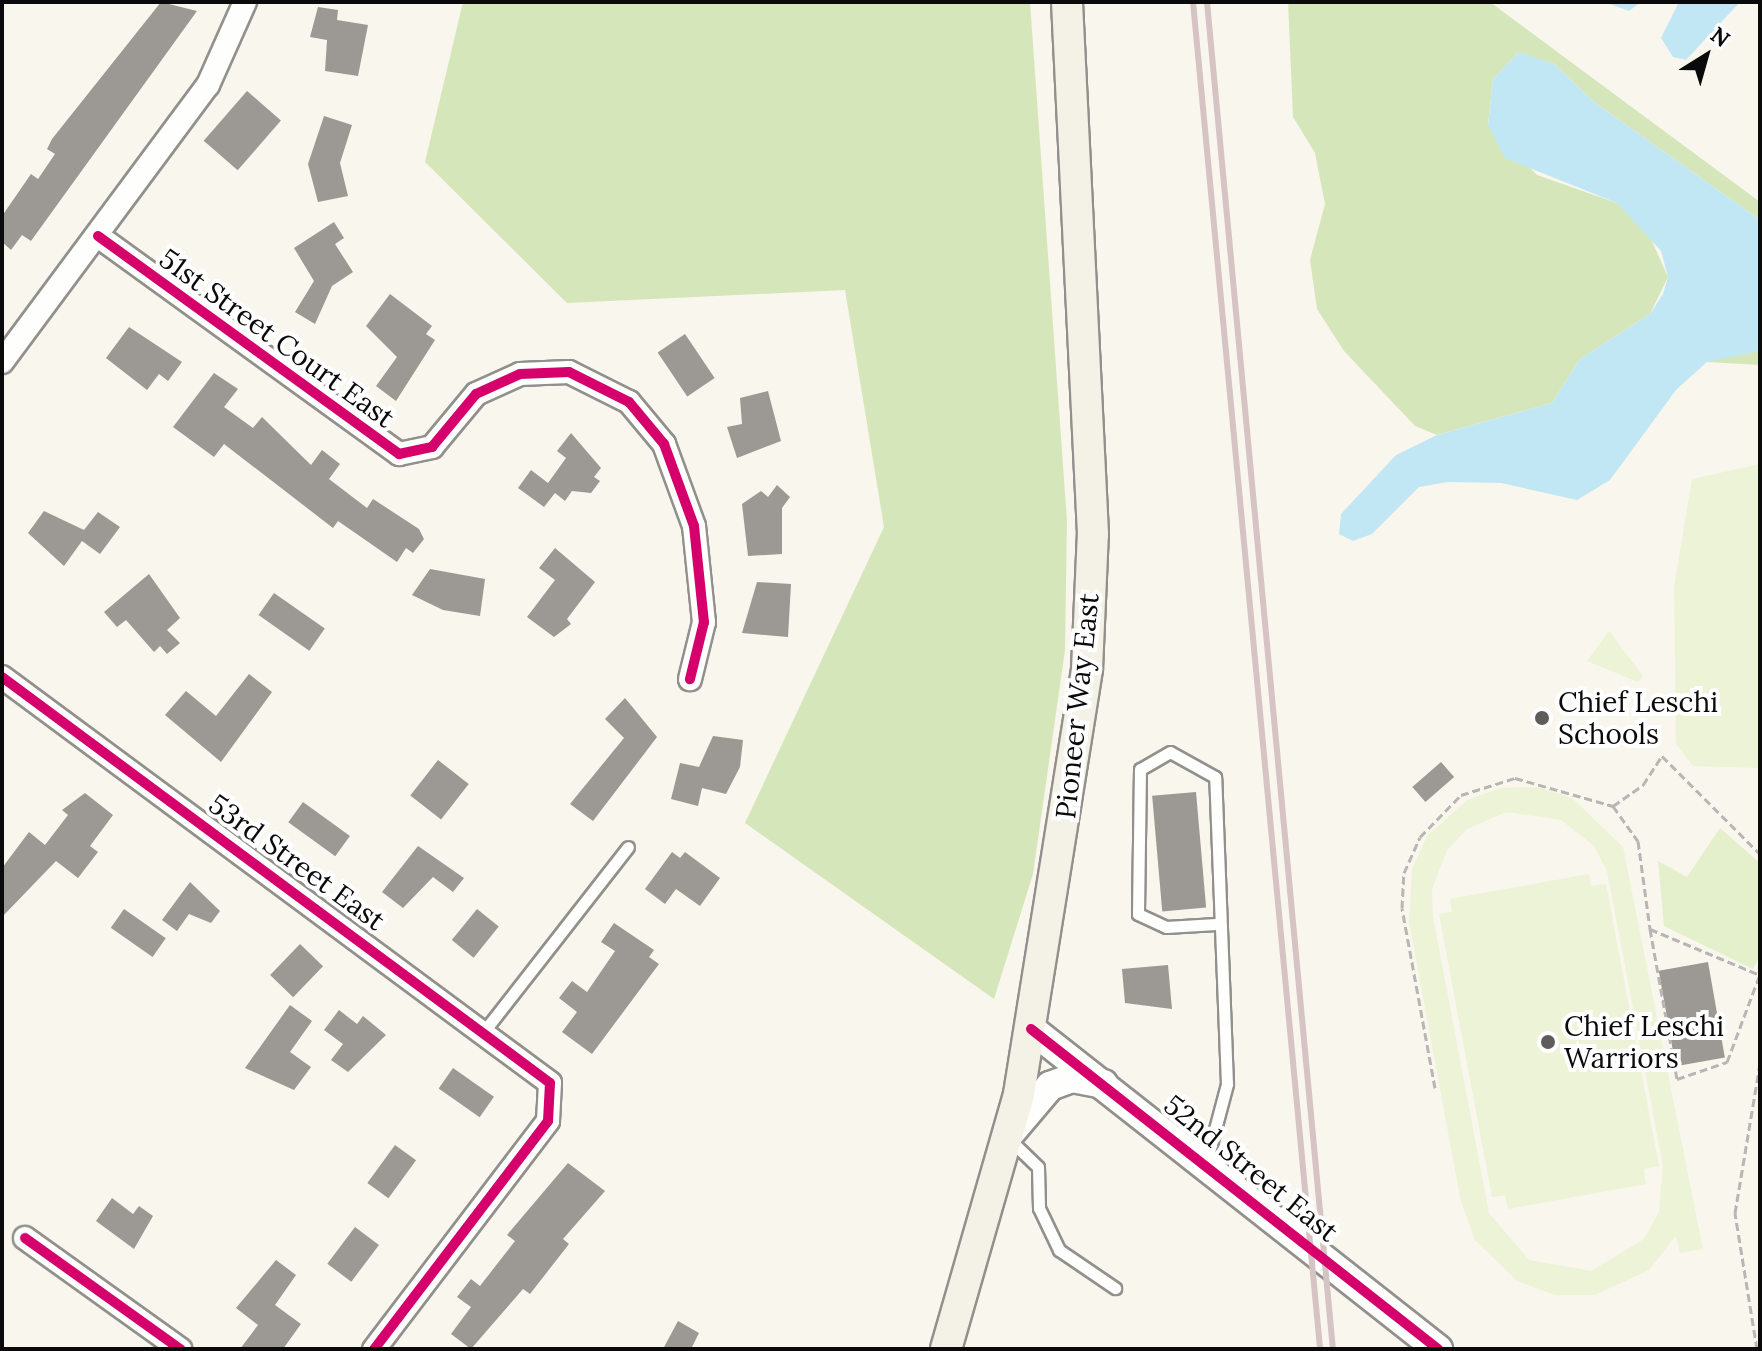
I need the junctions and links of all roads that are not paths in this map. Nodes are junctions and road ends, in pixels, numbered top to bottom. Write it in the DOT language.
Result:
graph roads {
  1 [pos="245,2"];
  2 [pos="1067,2"];
  3 [pos="98,236"];
  4 [pos="2,362"];
  5 [pos="2,677"];
  6 [pos="690,679"];
  7 [pos="628,847"];
  8 [pos="1216,924"];
  9 [pos="1031,1029"];
  10 [pos="485,1030"];
  11 [pos="1106,1085"];
  12 [pos="1008,1139"];
  13 [pos="1206,1163"];
  14 [pos="25,1238"];
  15 [pos="1115,1288"];
  16 [pos="180,1349"];
  17 [pos="374,1349"];
  18 [pos="946,1349"];
  19 [pos="1438,1349"];
  1 -- 3 [label="street"];
  2 -- 9 [label="main road, Pioneer Way East"];
  3 -- 4 [label="street"];
  3 -- 6 [label="street, 51st Street Court East"];
  5 -- 10 [label="street, 53rd Street East"];
  7 -- 10 [label="lane"];
  8 -- 8 [label="lane"];
  8 -- 13 [label="lane"];
  9 -- 11 [label="street, 52nd Street East"];
  9 -- 12 [label="main road, Pioneer Way East"];
  10 -- 17 [label="street, 53rd Street East"];
  11 -- 12 [label="street"];
  11 -- 13 [label="street, 52nd Street East"];
  12 -- 15 [label="lane"];
  12 -- 18 [label="main road, Pioneer Way East"];
  13 -- 19 [label="street, 52nd Street East"];
  14 -- 16 [label="street"];
}
